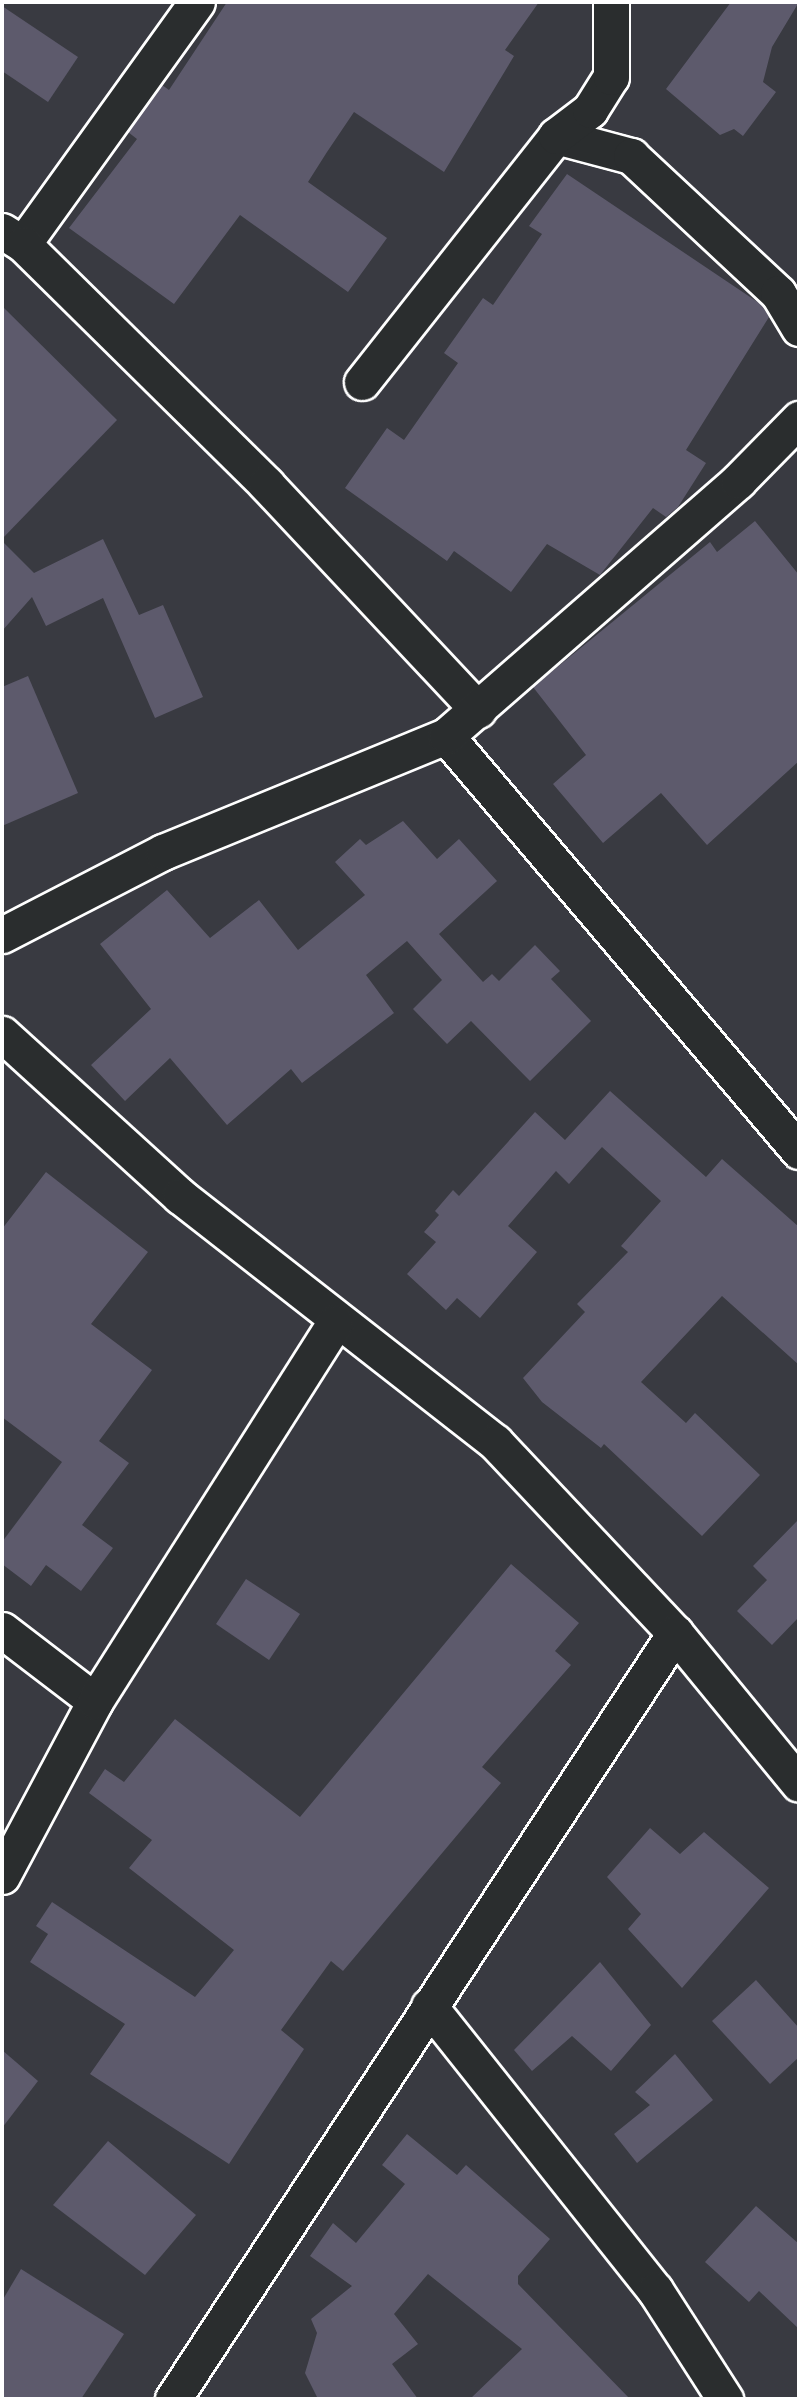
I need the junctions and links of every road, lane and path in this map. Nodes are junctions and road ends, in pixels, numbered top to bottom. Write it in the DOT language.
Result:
graph roads {
  1 [pos="197,2"];
  2 [pos="611,2"];
  3 [pos="556,136"];
  4 [pos="12,237"];
  5 [pos="799,328"];
  6 [pos="362,382"];
  7 [pos="797,428"];
  8 [pos="478,710"];
  9 [pos="446,736"];
  10 [pos="2,935"];
  11 [pos="2,1034"];
  12 [pos="799,1151"];
  13 [pos="335,1323"];
  14 [pos="2,1630"];
  15 [pos="675,1633"];
  16 [pos="95,1701"];
  17 [pos="799,1784"];
  18 [pos="2,1876"];
  19 [pos="429,2006"];
  20 [pos="173,2399"];
  21 [pos="725,2399"];
  1 -- 4 [label="street"];
  2 -- 3 [label="street"];
  3 -- 5 [label="street"];
  3 -- 6 [label="street"];
  4 -- 8 [label="street"];
  7 -- 8 [label="street"];
  8 -- 9 [label="street"];
  9 -- 10 [label="street"];
  9 -- 12 [label="street"];
  11 -- 13 [label="street"];
  13 -- 15 [label="street"];
  13 -- 16 [label="street"];
  14 -- 16 [label="street"];
  15 -- 17 [label="street"];
  15 -- 19 [label="street"];
  16 -- 18 [label="street"];
  19 -- 20 [label="street"];
  19 -- 21 [label="street"];
}
